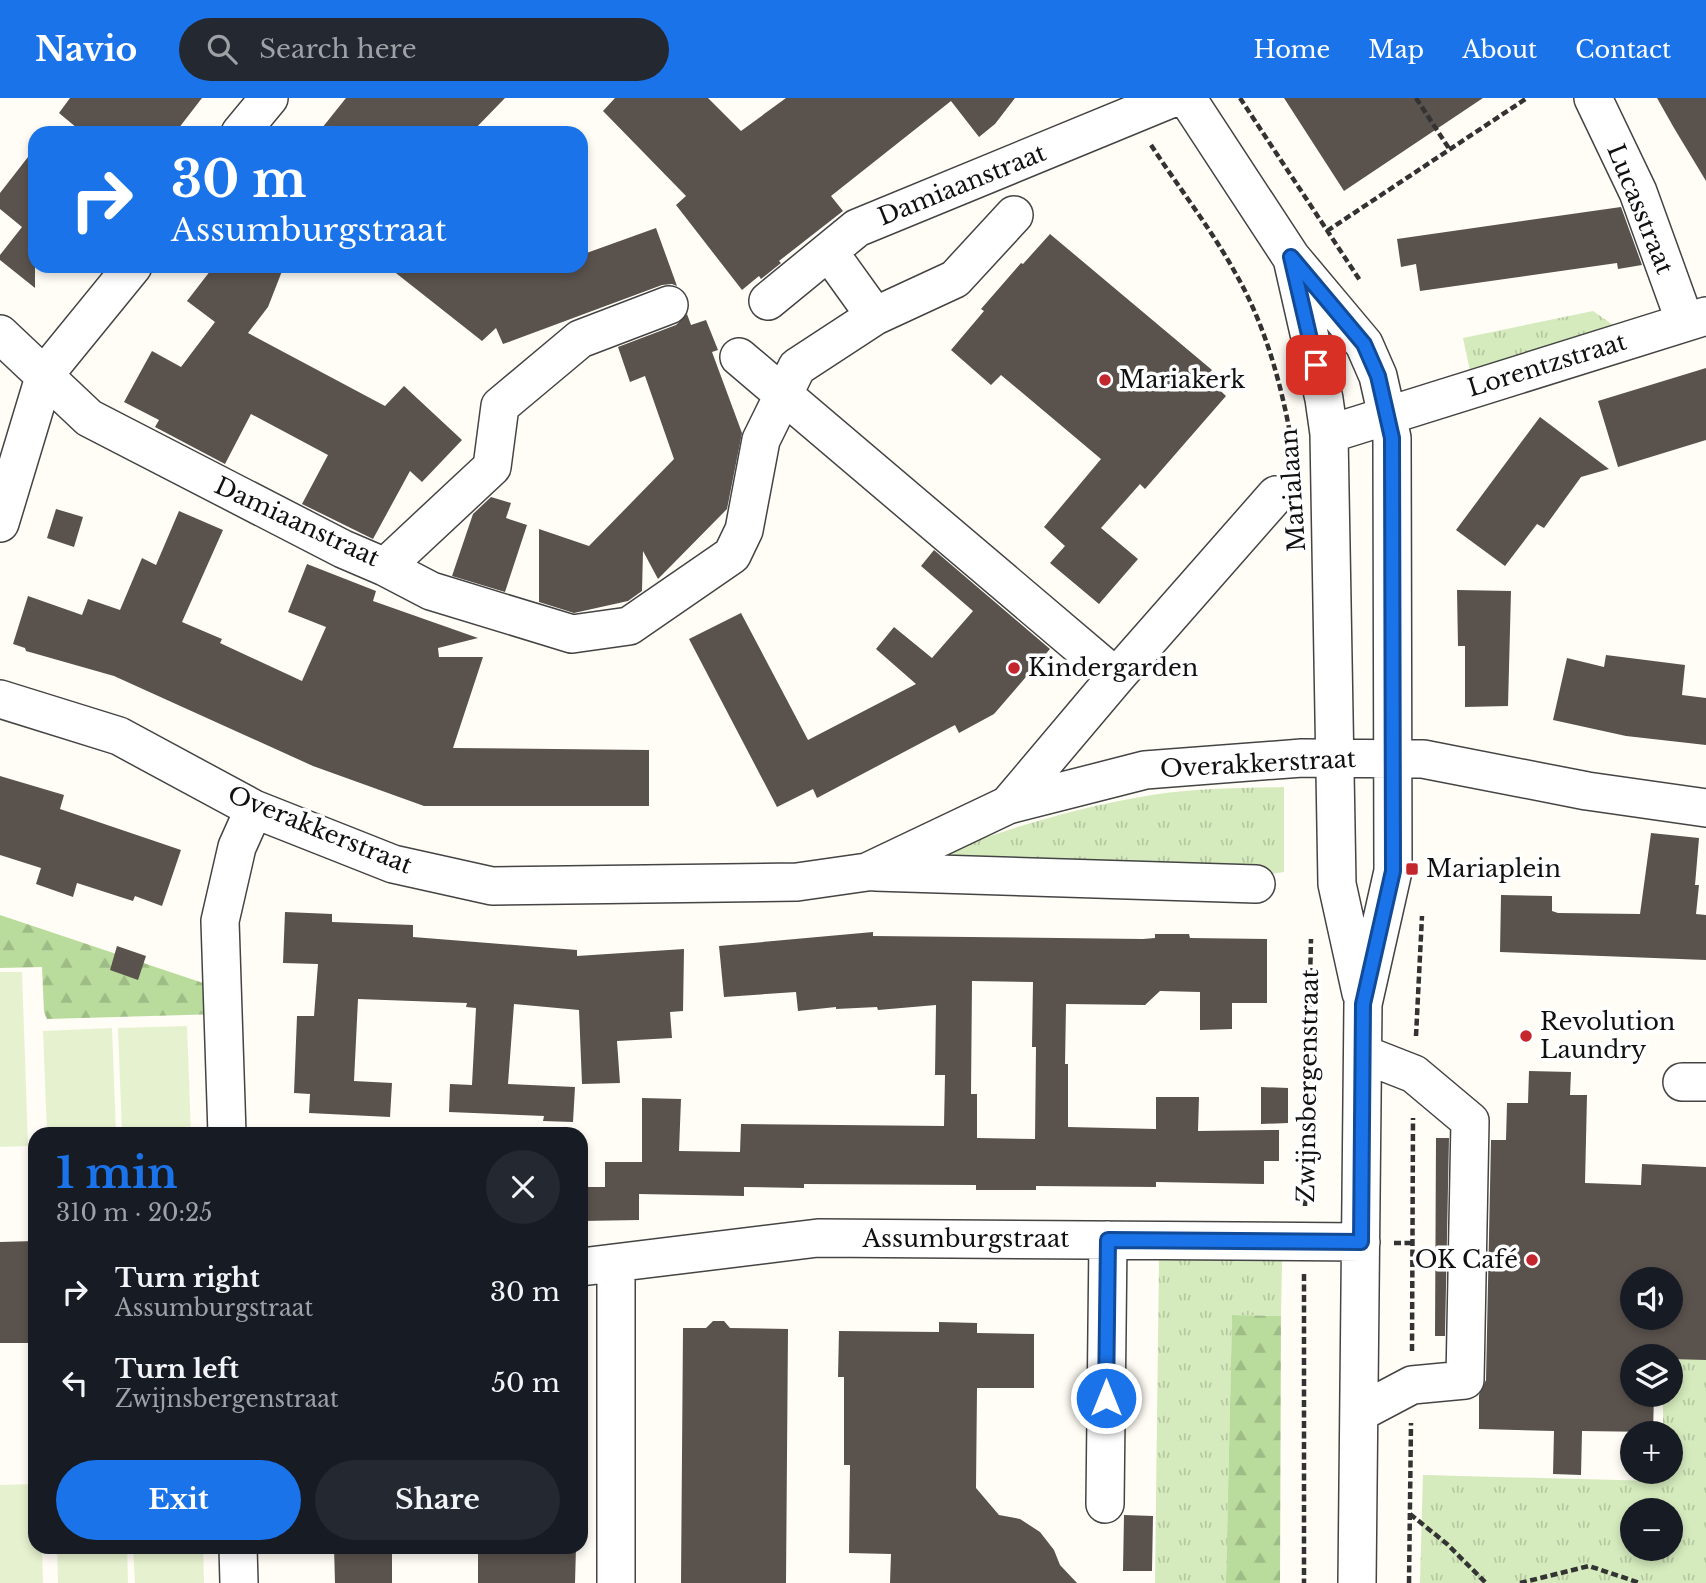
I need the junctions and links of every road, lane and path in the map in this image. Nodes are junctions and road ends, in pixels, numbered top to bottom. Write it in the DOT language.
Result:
graph roads {
  1 [pos="269,98"];
  2 [pos="1173,98"];
  3 [pos="1187,98"];
  4 [pos="1416,98"];
  5 [pos="1527,98"];
  6 [pos="1593,98"];
  7 [pos="1130,116"];
  8 [pos="246,126"];
  9 [pos="1450,150"];
  10 [pos="1014,215"];
  11 [pos="1327,232"];
  12 [pos="829,251"];
  13 [pos="1291,257"];
  14 [pos="127,273"];
  15 [pos="768,301"];
  16 [pos="669,305"];
  17 [pos="875,316"];
  18 [pos="1695,319"];
  19 [pos="0,334"];
  20 [pos="739,357"];
  21 [pos="45,374"];
  22 [pos="785,395"];
  23 [pos="1388,415"];
  24 [pos="1329,434"];
  25 [pos="1292,447"];
  26 [pos="1276,495"];
  27 [pos="0,523"];
  28 [pos="385,567"];
  29 [pos="1116,677"];
  30 [pos="0,699"];
  31 [pos="1335,758"];
  32 [pos="1393,759"];
  33 [pos="1009,804"];
  34 [pos="254,808"];
  35 [pos="1706,808"];
  36 [pos="867,872"];
  37 [pos="1256,884"];
  38 [pos="1422,915"];
  39 [pos="1311,926"];
  40 [pos="1363,1004"];
  41 [pos="1363,1054"];
  42 [pos="1414,1074"];
  43 [pos="226,1127"];
  44 [pos="1108,1240"];
  45 [pos="1304,1242"];
  46 [pos="1361,1242"];
  47 [pos="598,1266"];
  48 [pos="1412,1385"];
  49 [pos="1359,1413"];
  50 [pos="1105,1504"];
  51 [pos="1410,1514"];
  52 [pos="238,1554"];
  53 [pos="239,1583"];
  54 [pos="616,1583"];
  55 [pos="1304,1583"];
  56 [pos="1357,1583"];
  57 [pos="1409,1583"];
  58 [pos="1486,1583"];
  59 [pos="1520,1583"];
  60 [pos="1640,1583"];
  1 -- 8 [label="street"];
  2 -- 7 [label="street, Damiaanstraat"];
  3 -- 13 [label="street, Marialaan"];
  4 -- 9 [label="path"];
  5 -- 9 [label="path"];
  6 -- 18 [label="street, Lucasstraat"];
  7 -- 12 [label="street, Damiaanstraat"];
  7 -- 25 [label="path, Marialaan"];
  9 -- 11 [label="path"];
  10 -- 17 [label="street"];
  12 -- 15 [label="street, Damiaanstraat"];
  12 -- 17 [label="street"];
  13 -- 23 [label="street, Marialaan"];
  13 -- 24 [label="street, Marialaan"];
  14 -- 21 [label="street"];
  16 -- 28 [label="street, Damiaanstraat"];
  17 -- 22 [label="street"];
  18 -- 23 [label="street, Lorentzstraat"];
  19 -- 21 [label="street, Damiaanstraat"];
  20 -- 22 [label="street"];
  21 -- 27 [label="street"];
  21 -- 28 [label="street, Damiaanstraat"];
  22 -- 28 [label="street"];
  22 -- 29 [label="street"];
  23 -- 24 [label="street, Marialaan"];
  23 -- 32 [label="street, Marialaan"];
  24 -- 31 [label="street, Marialaan"];
  26 -- 29 [label="street"];
  29 -- 33 [label="street"];
  30 -- 34 [label="street, Overakkerstraat"];
  31 -- 32 [label="street, Overakkerstraat"];
  31 -- 33 [label="street, Overakkerstraat"];
  31 -- 40 [label="street, Zwijnsbergenstraat"];
  32 -- 35 [label="street, Overakkerstraat"];
  32 -- 40 [label="street, Zwijnsbergenstraat"];
  33 -- 36 [label="street, Overakkerstraat"];
  34 -- 36 [label="street, Overakkerstraat"];
  34 -- 43 [label="street"];
  36 -- 37 [label="street, Overakkerstraat"];
  38 -- 42 [label="path"];
  39 -- 45 [label="path, Zwijnsbergenstraat"];
  40 -- 41 [label="street, Zwijnsbergenstraat"];
  41 -- 42 [label="street"];
  41 -- 46 [label="street, Zwijnsbergenstraat"];
  42 -- 48 [label="path"];
  42 -- 48 [label="street"];
  44 -- 45 [label="street, Assumburgstraat"];
  44 -- 47 [label="street, Assumburgstraat"];
  44 -- 50 [label="street"];
  45 -- 46 [label="street, Assumburgstraat"];
  45 -- 55 [label="path, Zwijnsbergenstraat"];
  46 -- 49 [label="street, Zwijnsbergenstraat"];
  47 -- 54 [label="street, Assumburgstraat"];
  48 -- 49 [label="street"];
  48 -- 51 [label="path"];
  49 -- 56 [label="street, Zwijnsbergenstraat"];
  51 -- 57 [label="path"];
  51 -- 58 [label="path"];
  52 -- 53 [label="street"];
  59 -- 60 [label="path"];
}
